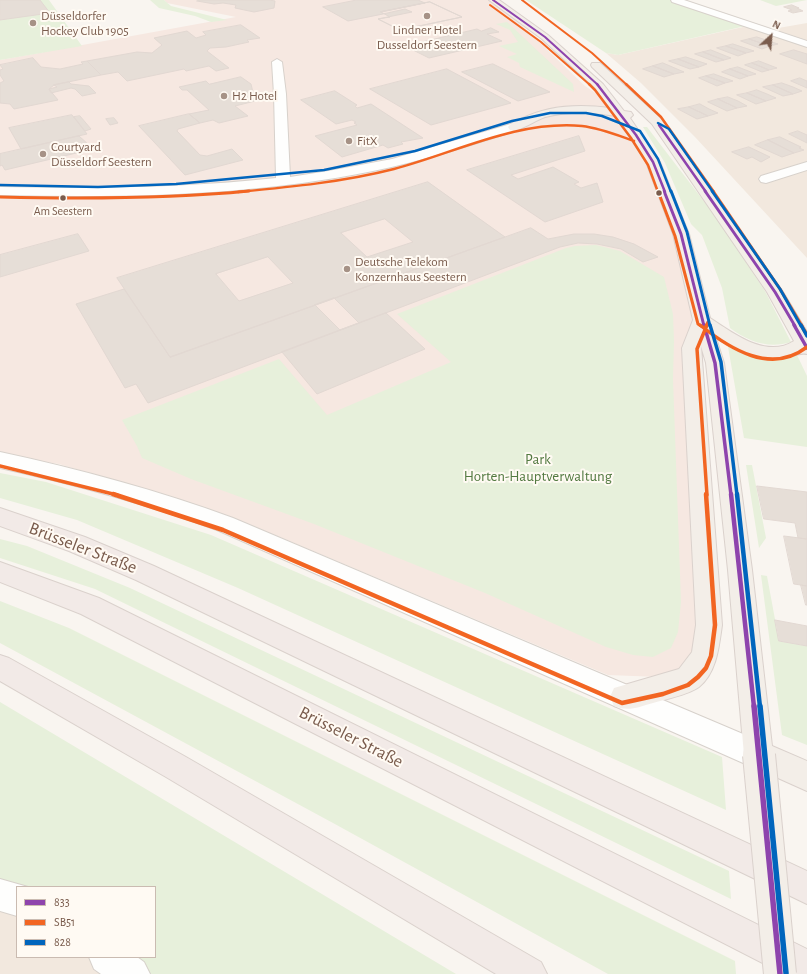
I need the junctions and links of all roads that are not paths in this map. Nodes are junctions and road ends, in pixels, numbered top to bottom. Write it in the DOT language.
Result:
graph roads {
  1 [pos="493,0"];
  2 [pos="511,0"];
  3 [pos="675,0"];
  4 [pos="530,26"];
  5 [pos="807,44"];
  6 [pos="277,62"];
  7 [pos="568,110"];
  8 [pos="620,113"];
  9 [pos="514,127"];
  10 [pos="664,132"];
  11 [pos="636,135"];
  12 [pos="807,166"];
  13 [pos="766,179"];
  14 [pos="283,181"];
  15 [pos="0,191"];
  16 [pos="702,320"];
  17 [pos="806,345"];
  18 [pos="0,460"];
  19 [pos="0,517"];
  20 [pos="0,572"];
  21 [pos="0,668"];
  22 [pos="624,697"];
  23 [pos="759,755"];
  24 [pos="807,776"];
  25 [pos="807,888"];
  26 [pos="0,895"];
  27 [pos="16,898"];
  28 [pos="108,958"];
  29 [pos="807,967"];
  30 [pos="132,974"];
  31 [pos="529,974"];
  32 [pos="780,974"];
  1 -- 4 [label="main road"];
  2 -- 10 [label="main road"];
  3 -- 5 [label="street"];
  4 -- 7 [label="main road"];
  4 -- 8 [label="main road"];
  6 -- 14 [label="street"];
  7 -- 8 [label="main road"];
  7 -- 9 [label="main road"];
  8 -- 10 [label="main road"];
  8 -- 11 [label="main road"];
  9 -- 11 [label="main road"];
  9 -- 14 [label="street"];
  10 -- 17 [label="main road"];
  11 -- 16 [label="main road"];
  12 -- 13 [label="street"];
  14 -- 15 [label="street"];
  16 -- 17 [label="main road"];
  16 -- 22 [label="main road"];
  16 -- 23 [label="main road"];
  18 -- 22 [label="street"];
  19 -- 25 [label="highway, Brüsseler Straße"];
  20 -- 29 [label="highway, Brüsseler Straße"];
  21 -- 31 [label="highway"];
  22 -- 23 [label="street"];
  23 -- 24 [label="main road"];
  23 -- 32 [label="main road, bridge"];
  26 -- 27 [label="street"];
  28 -- 30 [label="street"];
}
